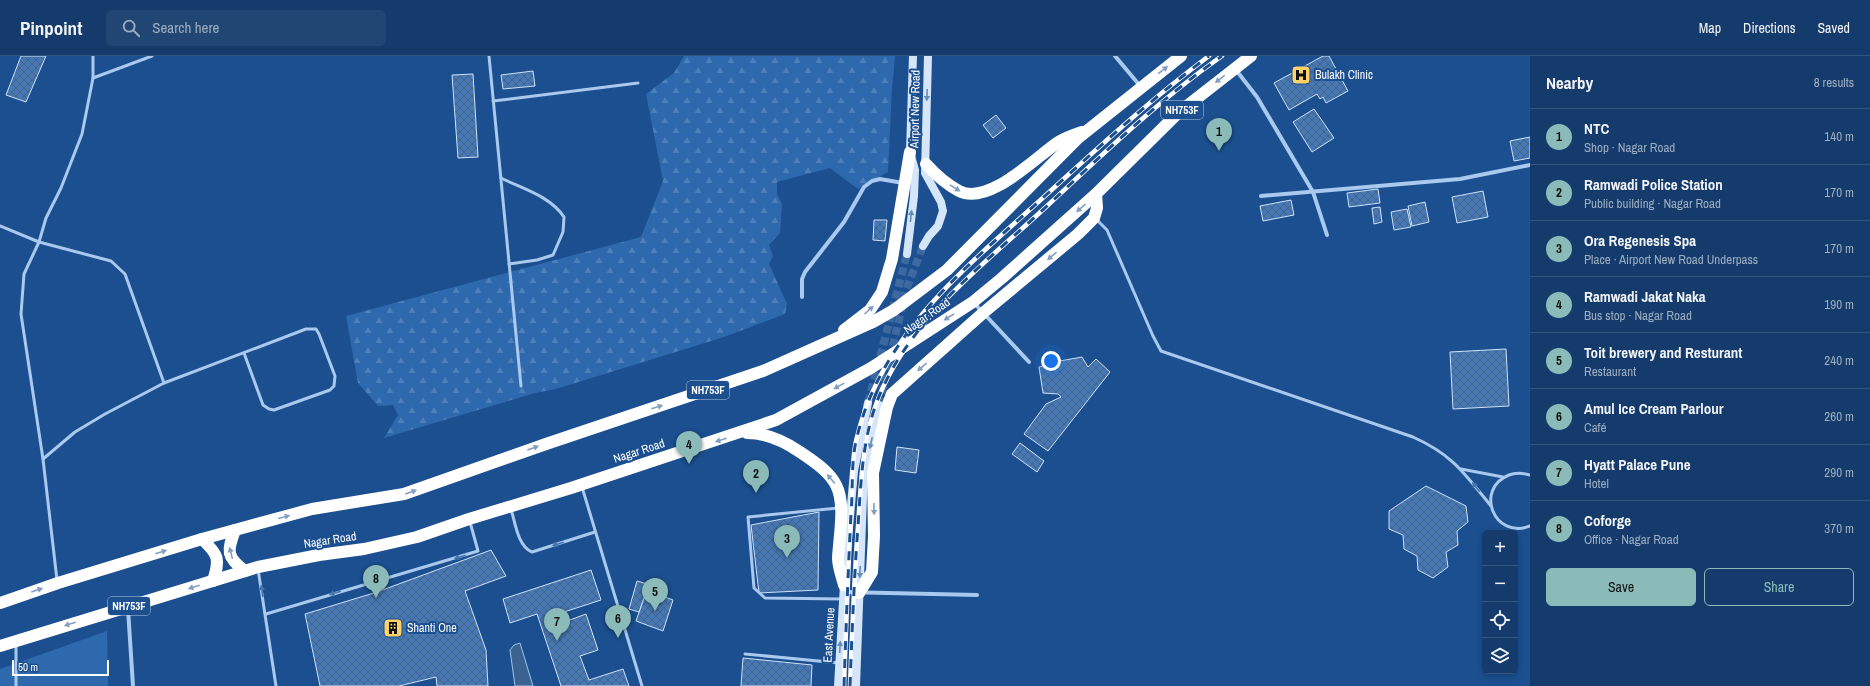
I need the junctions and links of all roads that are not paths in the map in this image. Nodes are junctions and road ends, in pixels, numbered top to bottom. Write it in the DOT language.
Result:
graph roads {
  1 [pos="93,56"];
  2 [pos="152,56"];
  3 [pos="489,56"];
  4 [pos="913,56"];
  5 [pos="928,56"];
  6 [pos="1115,56"];
  7 [pos="1181,56"];
  8 [pos="1251,56"];
  9 [pos="1235,68"];
  10 [pos="93,78"];
  11 [pos="638,83"];
  12 [pos="1141,88"];
  13 [pos="493,101"];
  14 [pos="1089,130"];
  15 [pos="910,152"];
  16 [pos="926,164"];
  17 [pos="1530,165"];
  18 [pos="501,178"];
  19 [pos="903,183"];
  20 [pos="1313,192"];
  21 [pos="1096,194"];
  22 [pos="1261,196"];
  23 [pos="1094,218"];
  24 [pos="0,226"];
  25 [pos="1327,234"];
  26 [pos="39,242"];
  27 [pos="923,246"];
  28 [pos="907,254"];
  29 [pos="509,264"];
  30 [pos="802,296"];
  31 [pos="973,302"];
  32 [pos="983,313"];
  33 [pos="827,343"];
  34 [pos="244,353"];
  35 [pos="1029,362"];
  36 [pos="164,383"];
  37 [pos="521,386"];
  38 [pos="868,403"];
  39 [pos="879,405"];
  40 [pos="742,433"];
  41 [pos="43,459"];
  42 [pos="1461,469"];
  43 [pos="1530,476"];
  44 [pos="1503,477"];
  45 [pos="581,485"];
  46 [pos="1491,506"];
  47 [pos="510,507"];
  48 [pos="840,508"];
  49 [pos="469,519"];
  50 [pos="1530,526"];
  51 [pos="235,530"];
  52 [pos="595,532"];
  53 [pos="202,540"];
  54 [pos="258,567"];
  55 [pos="245,571"];
  56 [pos="213,581"];
  57 [pos="58,583"];
  58 [pos="843,592"];
  59 [pos="859,593"];
  60 [pos="977,595"];
  61 [pos="0,603"];
  62 [pos="128,607"];
  63 [pos="266,614"];
  64 [pos="16,640"];
  65 [pos="0,646"];
  66 [pos="745,654"];
  67 [pos="839,663"];
  68 [pos="16,686"];
  69 [pos="133,686"];
  70 [pos="276,686"];
  71 [pos="642,686"];
  72 [pos="838,686"];
  73 [pos="856,686"];
  1 -- 10 [label="lane"];
  2 -- 10 [label="lane"];
  3 -- 13 [label="lane"];
  4 -- 15 [label="main road"];
  5 -- 16 [label="main road, Airport New Road, one-way"];
  6 -- 12 [label="street"];
  12 -- 7 [label="highway, Nagar Road / NH753F, one-way"];
  8 -- 9 [label="highway, Nagar Road / NH753F"];
  9 -- 20 [label="street"];
  9 -- 21 [label="highway, Nagar Road / NH753F, one-way"];
  10 -- 26 [label="lane"];
  11 -- 13 [label="lane"];
  12 -- 14 [label="highway, Nagar Road / NH753F"];
  13 -- 18 [label="lane"];
  16 -- 14 [label="highway, one-way"];
  14 -- 33 [label="highway, Nagar Road / NH753F"];
  15 -- 19 [label="highway"];
  28 -- 15 [label="main road, one-way"];
  16 -- 27 [label="main road, Airport New Road"];
  17 -- 20 [label="street"];
  18 -- 29 [label="lane"];
  18 -- 29 [label="lane"];
  19 -- 30 [label="street"];
  33 -- 19 [label="highway, one-way"];
  20 -- 22 [label="street"];
  20 -- 25 [label="street"];
  21 -- 23 [label="highway"];
  21 -- 31 [label="highway, Nagar Road / NH753F, one-way"];
  23 -- 32 [label="highway, one-way"];
  23 -- 42 [label="lane"];
  24 -- 26 [label="lane"];
  26 -- 36 [label="lane"];
  26 -- 41 [label="lane"];
  29 -- 37 [label="lane"];
  31 -- 32 [label="street"];
  31 -- 40 [label="highway, Nagar Road / NH753F, one-way"];
  32 -- 35 [label="street"];
  32 -- 59 [label="highway, one-way"];
  51 -- 33 [label="highway, Nagar Road / NH753F, one-way"];
  34 -- 34 [label="lane"];
  34 -- 36 [label="lane"];
  36 -- 41 [label="lane"];
  38 -- 58 [label="main road, East Avenue"];
  39 -- 59 [label="main road, one-way"];
  40 -- 45 [label="highway, Nagar Road / NH753F, one-way"];
  48 -- 40 [label="highway, one-way"];
  41 -- 57 [label="lane"];
  42 -- 44 [label="lane"];
  46 -- 42 [label="lane, one-way"];
  43 -- 44 [label="lane"];
  44 -- 46 [label="lane"];
  45 -- 47 [label="highway, Nagar Road / NH753F"];
  45 -- 52 [label="lane"];
  46 -- 50 [label="lane"];
  47 -- 49 [label="highway, Nagar Road / NH753F"];
  52 -- 47 [label="lane, one-way"];
  48 -- 58 [label="highway"];
  48 -- 58 [label="lane"];
  49 -- 54 [label="highway, Nagar Road / NH753F"];
  49 -- 63 [label="lane, one-way"];
  51 -- 53 [label="highway, Nagar Road / NH753F"];
  55 -- 51 [label="highway, one-way"];
  52 -- 71 [label="lane"];
  53 -- 56 [label="highway"];
  57 -- 53 [label="highway, Nagar Road / NH753F, one-way"];
  54 -- 55 [label="highway, Nagar Road / NH753F"];
  63 -- 54 [label="lane, one-way"];
  55 -- 56 [label="highway, Nagar Road / NH753F"];
  56 -- 62 [label="highway, Nagar Road / NH753F, one-way"];
  61 -- 57 [label="highway, Nagar Road / NH753F, one-way"];
  58 -- 59 [label="street"];
  67 -- 58 [label="main road, East Avenue, one-way"];
  59 -- 60 [label="street"];
  59 -- 73 [label="main road"];
  62 -- 64 [label="highway, Nagar Road / NH753F, one-way"];
  62 -- 69 [label="street"];
  63 -- 70 [label="lane"];
  64 -- 65 [label="highway, Nagar Road / NH753F"];
  64 -- 68 [label="lane"];
  66 -- 67 [label="lane"];
  67 -- 72 [label="main road, East Avenue"];
}
